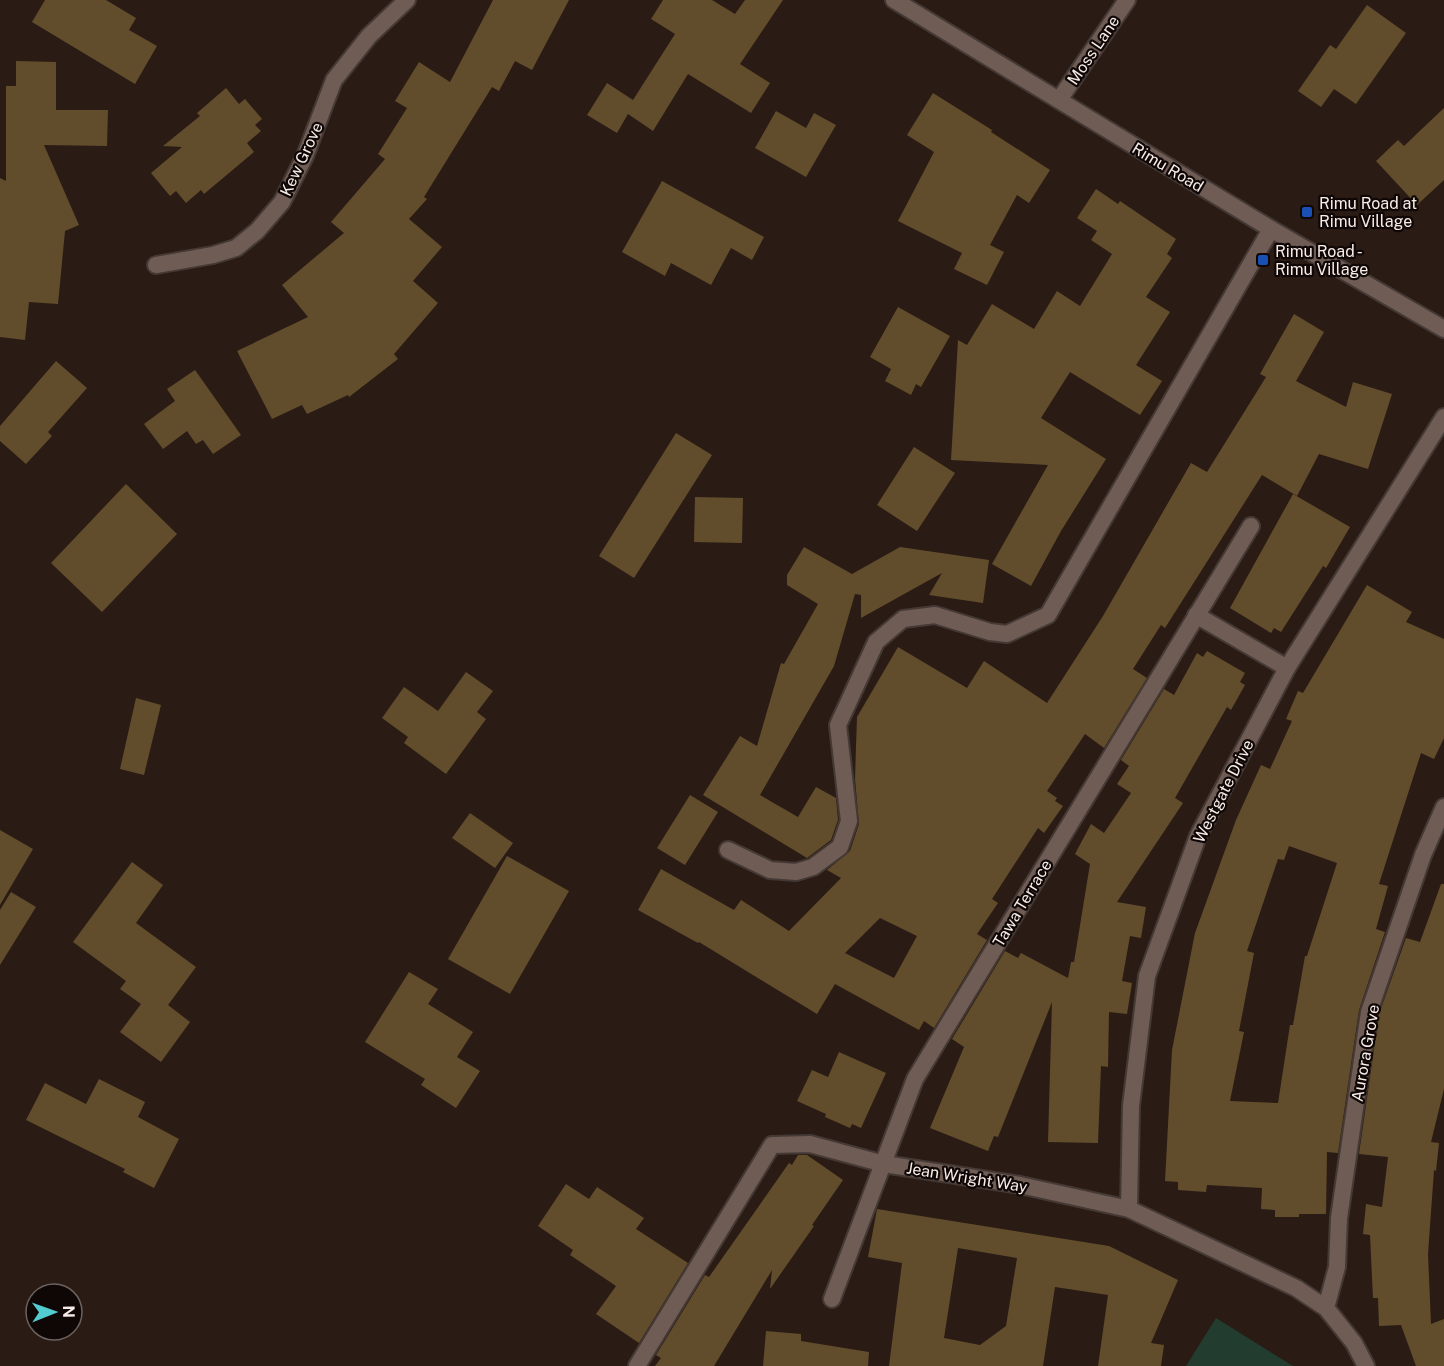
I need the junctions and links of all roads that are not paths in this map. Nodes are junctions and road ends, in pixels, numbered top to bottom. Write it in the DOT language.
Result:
graph roads {
  1 [pos="407,0"];
  2 [pos="894,0"];
  3 [pos="1127,0"];
  4 [pos="1059,100"];
  5 [pos="1271,229"];
  6 [pos="156,265"];
  7 [pos="1444,329"];
  8 [pos="1444,417"];
  9 [pos="1251,526"];
  10 [pos="1196,615"];
  11 [pos="1287,669"];
  12 [pos="1444,807"];
  13 [pos="728,850"];
  14 [pos="884,1164"];
  15 [pos="1129,1209"];
  16 [pos="832,1299"];
  17 [pos="1326,1308"];
  18 [pos="637,1366"];
  19 [pos="1366,1366"];
  1 -- 6 [label="street, Kew Grove"];
  2 -- 4 [label="street, Rimu Road"];
  3 -- 4 [label="street, Moss Lane"];
  4 -- 5 [label="street, Rimu Road"];
  5 -- 7 [label="street, Rimu Road"];
  5 -- 13 [label="street"];
  8 -- 11 [label="street, Westgate Drive"];
  9 -- 10 [label="street, Tawa Terrace"];
  10 -- 11 [label="street"];
  10 -- 14 [label="street, Tawa Terrace"];
  11 -- 15 [label="street, Westgate Drive"];
  12 -- 17 [label="street, Aurora Grove"];
  14 -- 15 [label="street, Jean Wright Way"];
  14 -- 16 [label="street, Tawa Terrace"];
  14 -- 18 [label="street, Jean Wright Way"];
  15 -- 17 [label="street, Jean Wright Way"];
  17 -- 19 [label="street, Jean Wright Way"];
}
